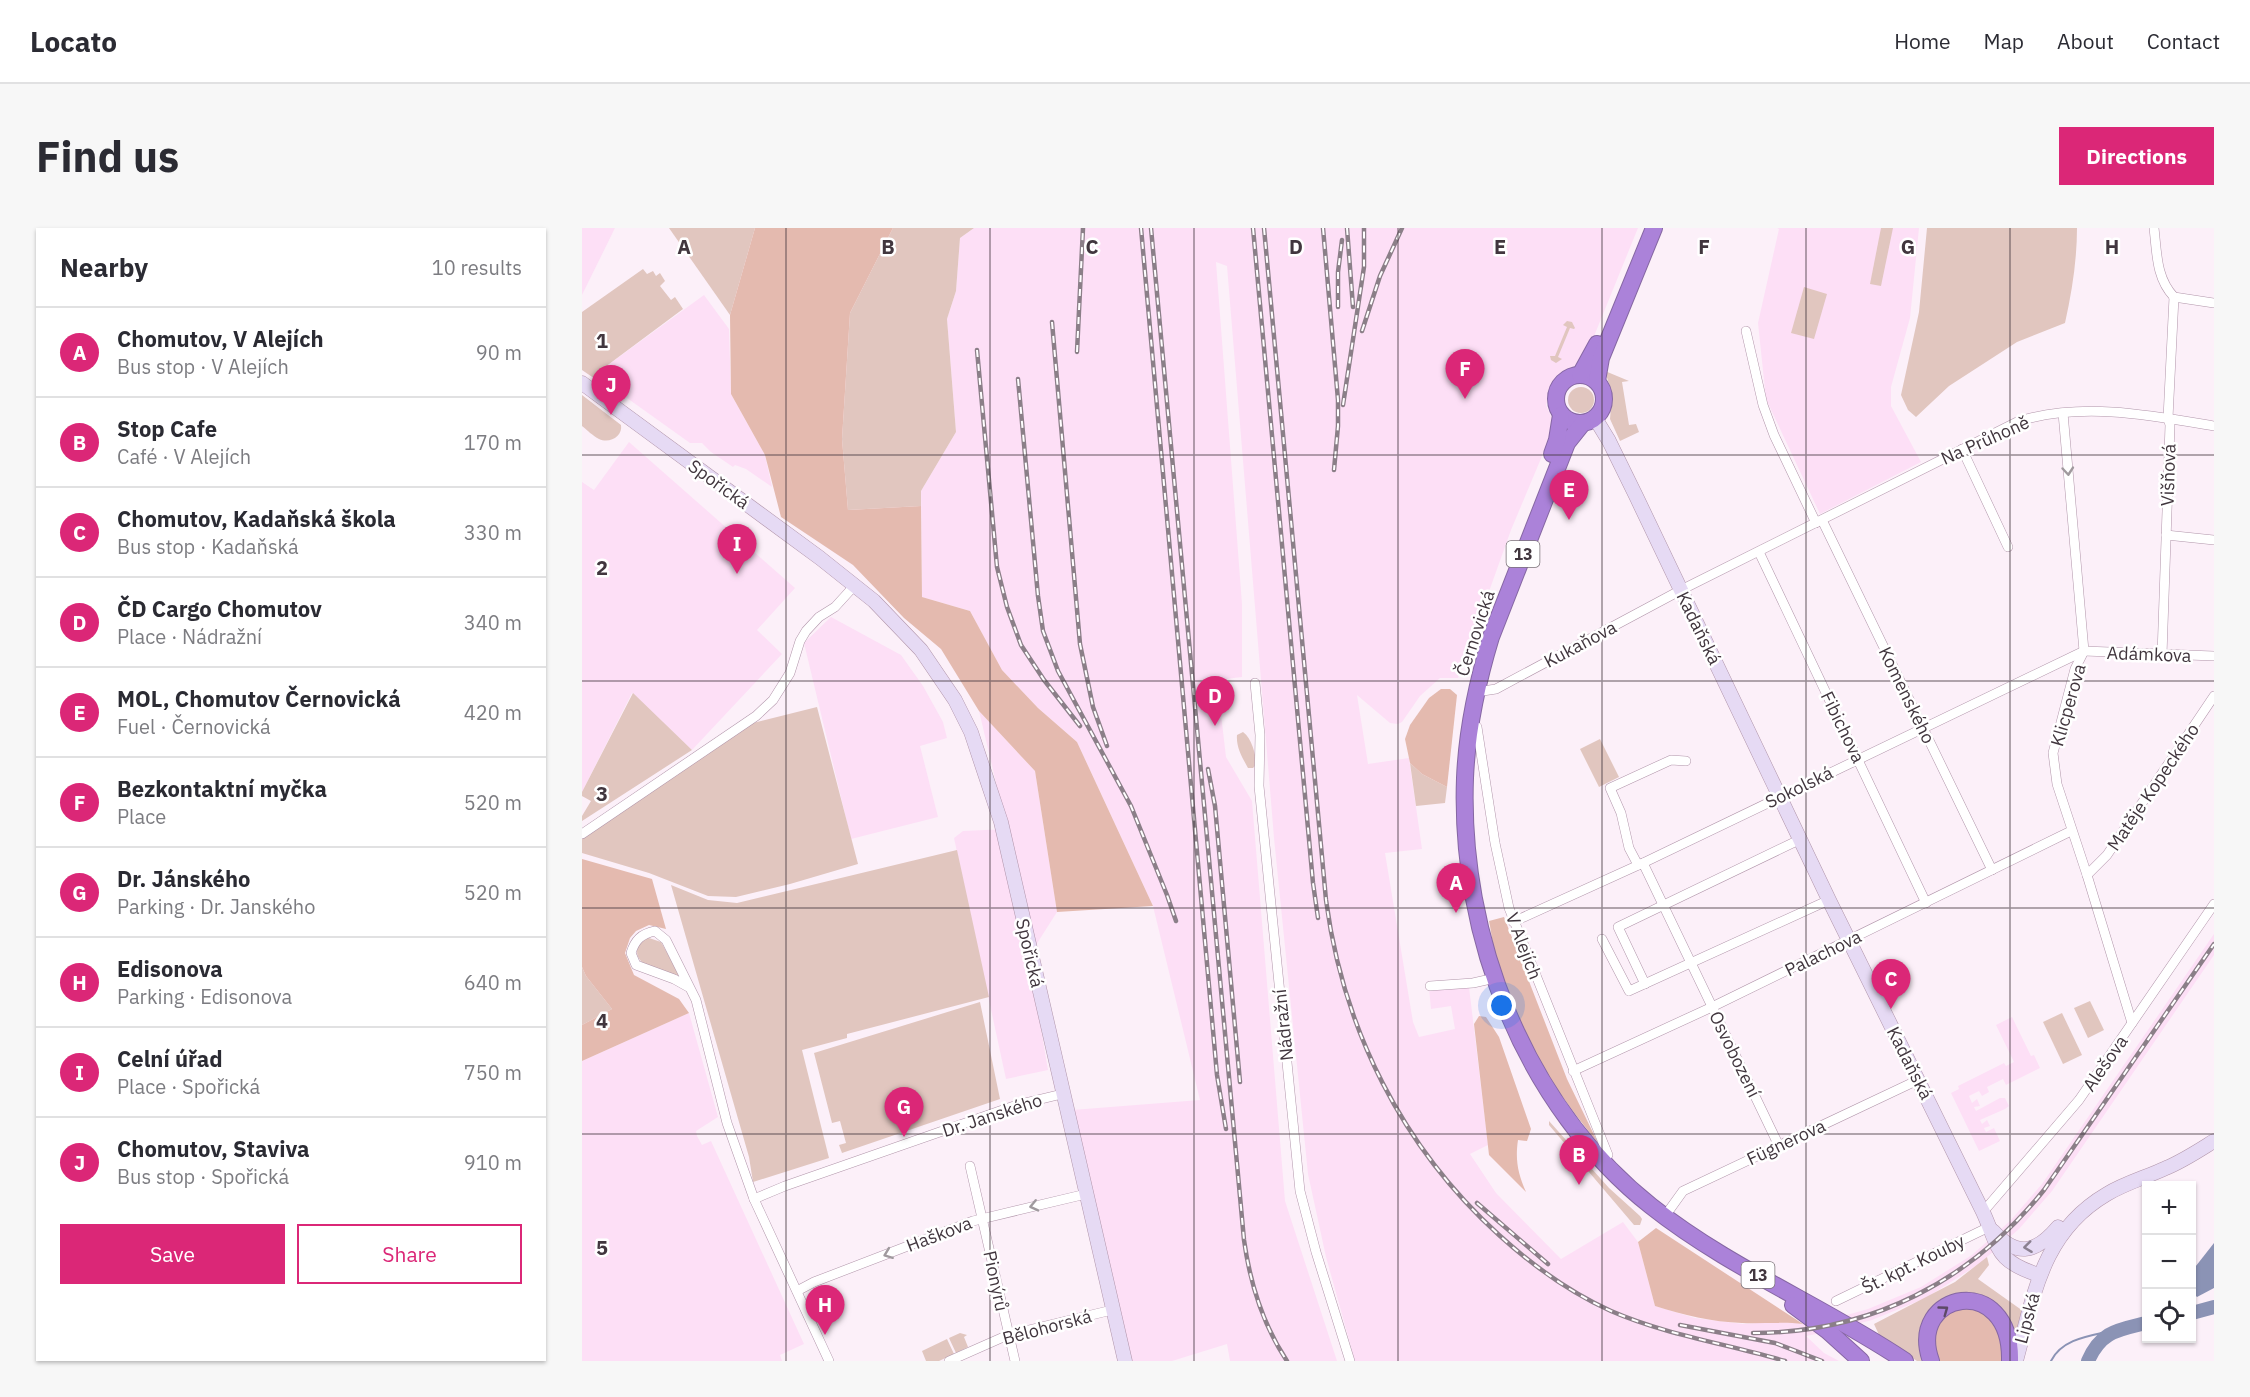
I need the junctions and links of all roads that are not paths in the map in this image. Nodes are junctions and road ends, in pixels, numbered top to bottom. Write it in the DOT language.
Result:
graph roads {
  1 [pos="1644,228"];
  2 [pos="1654,228"];
  3 [pos="2154,228"];
  4 [pos="2174,297"];
  5 [pos="2214,303"];
  6 [pos="1746,331"];
  7 [pos="1580,375"];
  8 [pos="1597,381"];
  9 [pos="582,383"];
  10 [pos="2063,413"];
  11 [pos="1561,415"];
  12 [pos="2168,418"];
  13 [pos="1589,421"];
  14 [pos="2214,426"];
  15 [pos="1962,448"];
  16 [pos="1819,521"];
  17 [pos="2166,535"];
  18 [pos="2214,540"];
  19 [pos="2007,547"];
  20 [pos="1759,552"];
  21 [pos="855,585"];
  22 [pos="1681,590"];
  23 [pos="2084,651"];
  24 [pos="2162,655"];
  25 [pos="2214,656"];
  26 [pos="1255,683"];
  27 [pos="1472,690"];
  28 [pos="2214,696"];
  29 [pos="1477,727"];
  30 [pos="1923,729"];
  31 [pos="1858,759"];
  32 [pos="1686,761"];
  33 [pos="1781,796"];
  34 [pos="2071,831"];
  35 [pos="582,834"];
  36 [pos="1802,839"];
  37 [pos="1641,864"];
  38 [pos="1992,870"];
  39 [pos="2087,875"];
  40 [pos="1829,900"];
  41 [pos="1926,903"];
  42 [pos="1664,904"];
  43 [pos="2214,904"];
  44 [pos="1514,922"];
  45 [pos="1602,939"];
  46 [pos="1850,940"];
  47 [pos="1692,963"];
  48 [pos="1491,979"];
  49 [pos="1645,984"];
  50 [pos="1430,986"];
  51 [pos="690,988"];
  52 [pos="1712,1007"];
  53 [pos="2132,1023"];
  54 [pos="1573,1071"];
  55 [pos="1918,1080"];
  56 [pos="1062,1094"];
  57 [pos="2214,1142"];
  58 [pos="1779,1146"];
  59 [pos="1608,1155"];
  60 [pos="970,1166"];
  61 [pos="2109,1193"];
  62 [pos="1086,1194"];
  63 [pos="754,1199"];
  64 [pos="1983,1212"];
  65 [pos="1665,1216"];
  66 [pos="982,1218"];
  67 [pos="1989,1227"];
  68 [pos="2039,1275"];
  69 [pos="797,1291"];
  70 [pos="1836,1300"];
  71 [pos="1793,1305"];
  72 [pos="1112,1310"];
  73 [pos="1008,1335"];
  74 [pos="828,1361"];
  75 [pos="950,1361"];
  76 [pos="1015,1361"];
  77 [pos="1125,1361"];
  78 [pos="1350,1361"];
  79 [pos="1861,1361"];
  80 [pos="1890,1361"];
  81 [pos="1905,1361"];
  82 [pos="1931,1361"];
  83 [pos="2010,1361"];
  84 [pos="2016,1361"];
  85 [pos="2022,1361"];
  1 -- 7 [label="highway, Černovická / 13"];
  2 -- 8 [label="highway, Černovická / 13"];
  3 -- 4 [label="street"];
  4 -- 5 [label="street"];
  4 -- 12 [label="street, Višňová"];
  6 -- 16 [label="street"];
  7 -- 8 [label="highway"];
  7 -- 11 [label="highway, Černovická / 13"];
  8 -- 13 [label="highway, Černovická / 13"];
  9 -- 21 [label="street, Spořická"];
  10 -- 12 [label="street, Na Průhoně"];
  10 -- 15 [label="street, Na Průhoně"];
  10 -- 23 [label="street, Klicperova, one-way"];
  11 -- 13 [label="highway"];
  11 -- 27 [label="highway, Černovická / 13"];
  12 -- 14 [label="street, Na Průhoně"];
  12 -- 17 [label="street, Višňová"];
  13 -- 22 [label="street, Kadaňská"];
  13 -- 27 [label="highway, Černovická / 13"];
  15 -- 16 [label="street, Na Průhoně"];
  15 -- 19 [label="street"];
  16 -- 20 [label="street, Na Průhoně"];
  16 -- 30 [label="street, Komenského"];
  17 -- 18 [label="street"];
  17 -- 24 [label="street, Višňová"];
  20 -- 22 [label="street, Na Průhoně"];
  20 -- 31 [label="street, Fibichova"];
  21 -- 35 [label="street"];
  21 -- 56 [label="street, Spořická"];
  22 -- 27 [label="street, Kukaňova"];
  22 -- 33 [label="street, Kadaňská"];
  23 -- 24 [label="street, Adámkova"];
  23 -- 30 [label="street, Sokolská"];
  23 -- 34 [label="street, Klicperova"];
  24 -- 25 [label="street, Adámkova"];
  26 -- 78 [label="street, Nádražní"];
  27 -- 48 [label="highway, 13"];
  28 -- 39 [label="street, Matěje Kopeckého"];
  29 -- 44 [label="street, V Alejích"];
  30 -- 31 [label="street, Sokolská"];
  30 -- 38 [label="street, Komenského"];
  31 -- 33 [label="street, Sokolská"];
  31 -- 41 [label="street, Fibichova"];
  32 -- 37 [label="street, Osvobození"];
  33 -- 36 [label="street, Kadaňská"];
  33 -- 37 [label="street, Sokolská"];
  34 -- 38 [label="street, Palachova"];
  34 -- 39 [label="street, Klicperova"];
  36 -- 40 [label="street, Kadaňská"];
  36 -- 42 [label="street"];
  37 -- 42 [label="street, Osvobození"];
  37 -- 44 [label="street, Sokolská"];
  38 -- 41 [label="street, Palachova"];
  39 -- 53 [label="street, Klicperova"];
  40 -- 46 [label="street, Kadaňská"];
  40 -- 47 [label="street"];
  41 -- 46 [label="street, Palachova"];
  42 -- 47 [label="street, Osvobození"];
  42 -- 49 [label="street"];
  43 -- 53 [label="street, Alešova"];
  44 -- 54 [label="street, V Alejích"];
  45 -- 49 [label="street"];
  46 -- 52 [label="street, Palachova"];
  46 -- 55 [label="street, Kadaňská"];
  47 -- 49 [label="street"];
  47 -- 52 [label="street, Osvobození"];
  48 -- 50 [label="street"];
  48 -- 65 [label="highway, 13"];
  48 -- 71 [label="highway, 13"];
  51 -- 51 [label="street"];
  51 -- 63 [label="street"];
  52 -- 54 [label="street, Palachova"];
  52 -- 58 [label="street, Osvobození"];
  53 -- 64 [label="street, Alešova"];
  54 -- 59 [label="street, V Alejích"];
  55 -- 58 [label="street, Fügnerova"];
  55 -- 64 [label="street, Kadaňská"];
  56 -- 62 [label="street, Spořická"];
  56 -- 63 [label="street, Dr. Janského"];
  57 -- 61 [label="street, Lipská"];
  58 -- 65 [label="street, Fügnerova"];
  60 -- 66 [label="street, Pionýrů"];
  61 -- 67 [label="street, Kadaňská, one-way"];
  61 -- 68 [label="street, Lipská"];
  62 -- 66 [label="street, Haškova, one-way"];
  62 -- 72 [label="street, Spořická"];
  63 -- 69 [label="street"];
  64 -- 67 [label="street, Kadaňská"];
  65 -- 81 [label="highway, 13"];
  66 -- 69 [label="street, Haškova, one-way"];
  66 -- 73 [label="street, Pionýrů"];
  67 -- 68 [label="street, Kadaňská"];
  67 -- 70 [label="street, Št. kpt. Kouby"];
  68 -- 84 [label="street, Lipská"];
  68 -- 85 [label="street, Lipská"];
  69 -- 74 [label="street"];
  71 -- 79 [label="highway"];
  71 -- 80 [label="highway, 13"];
  72 -- 73 [label="street, Bělohorská"];
  72 -- 77 [label="street, Spořická"];
  73 -- 75 [label="street, Bělohorská"];
  73 -- 76 [label="street, Pionýrů"];
  82 -- 83 [label="highway, one-way"];
}
